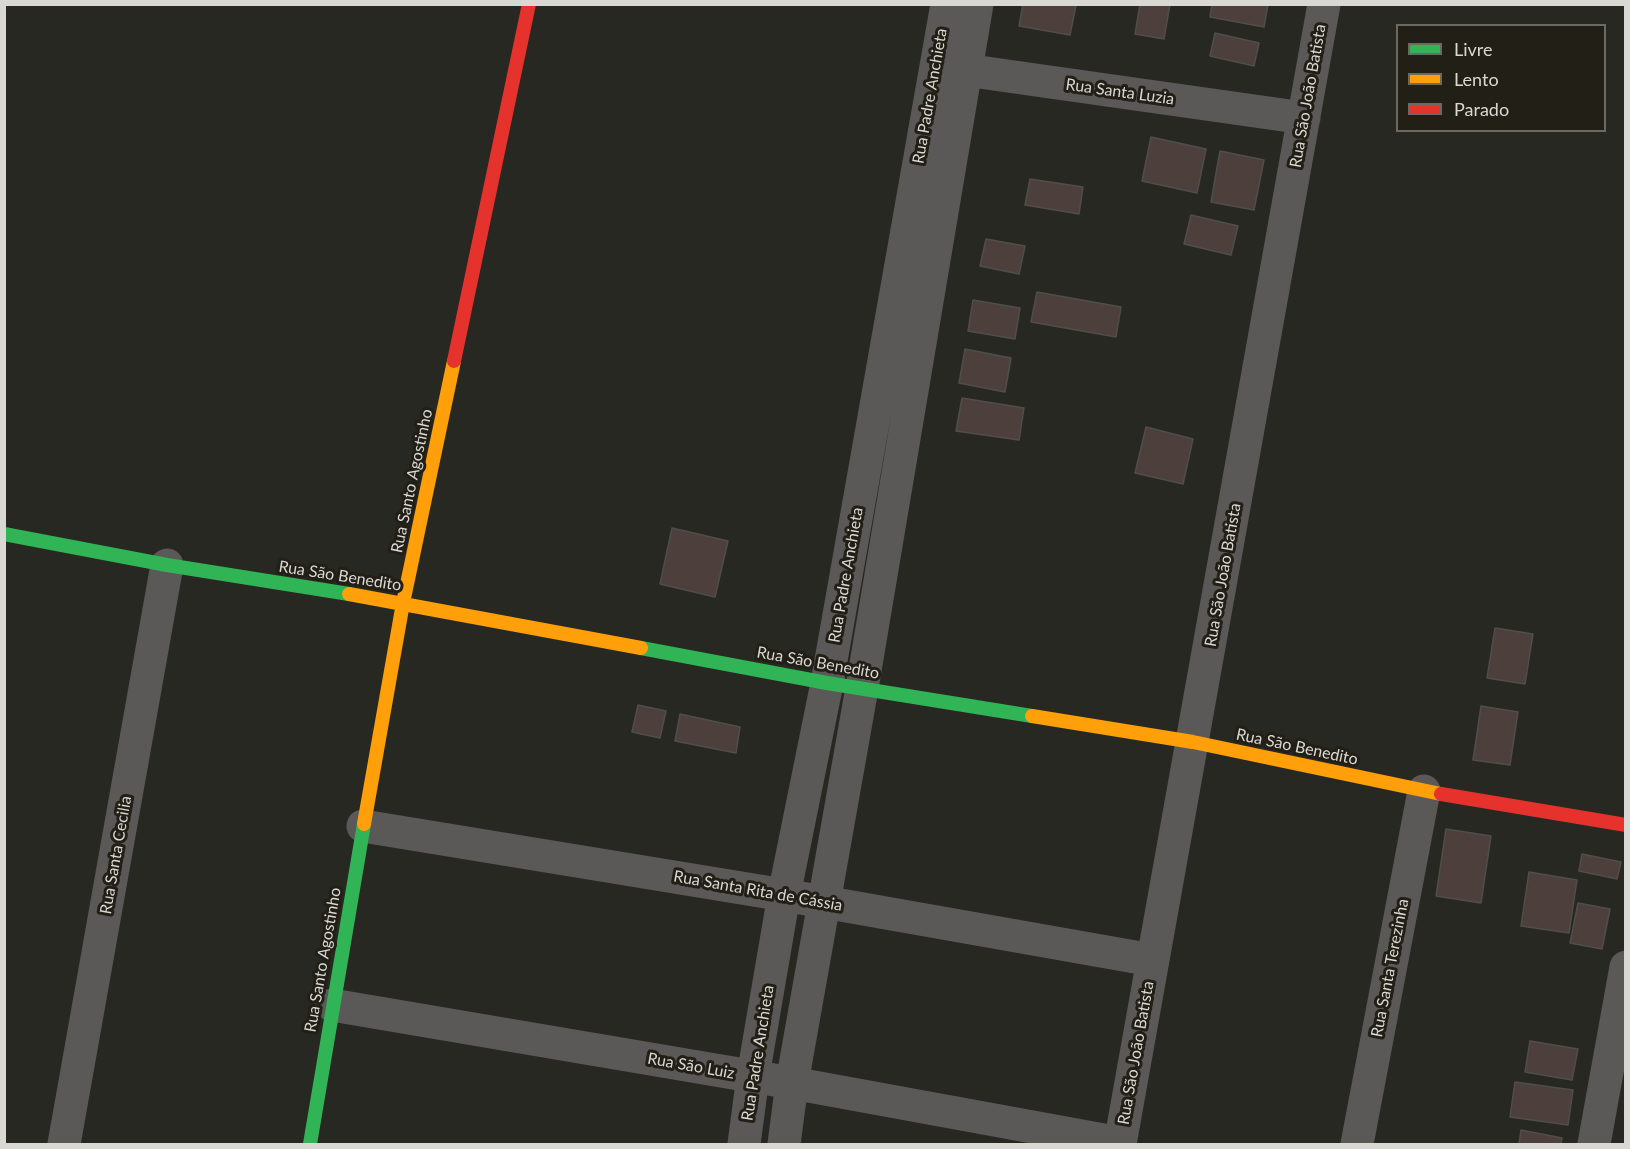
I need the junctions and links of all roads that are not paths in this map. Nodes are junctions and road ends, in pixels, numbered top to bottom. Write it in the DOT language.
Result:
graph roads {
  1 [pos="529,4"];
  2 [pos="946,4"];
  3 [pos="977,4"];
  4 [pos="1324,4"];
  5 [pos="950,68"];
  6 [pos="1304,118"];
  7 [pos="4,534"];
  8 [pos="167,565"];
  9 [pos="403,603"];
  10 [pos="827,683"];
  11 [pos="862,688"];
  12 [pos="1193,742"];
  13 [pos="1424,791"];
  14 [pos="1626,825"];
  15 [pos="363,826"];
  16 [pos="784,895"];
  17 [pos="825,902"];
  18 [pos="1152,960"];
  19 [pos="1626,967"];
  20 [pos="332,1005"];
  21 [pos="753,1077"];
  22 [pos="792,1083"];
  23 [pos="64,1144"];
  24 [pos="310,1144"];
  25 [pos="744,1144"];
  26 [pos="784,1144"];
  27 [pos="1120,1144"];
  28 [pos="1357,1144"];
  29 [pos="1594,1144"];
  1 -- 9 [label="street, Rua Santo Agostinho"];
  2 -- 5 [label="street, Rua Padre Anchieta"];
  3 -- 5 [label="street, Rua Padre Anchieta"];
  4 -- 6 [label="street, Rua São João Batista"];
  5 -- 6 [label="street, Rua Santa Luzia"];
  5 -- 10 [label="street, Rua Padre Anchieta"];
  5 -- 11 [label="street, Rua Padre Anchieta"];
  6 -- 12 [label="street, Rua São João Batista"];
  7 -- 8 [label="street, Rua São Benedito"];
  8 -- 9 [label="street, Rua São Benedito"];
  8 -- 23 [label="street, Rua Santa Cecilia"];
  9 -- 10 [label="street, Rua São Benedito"];
  9 -- 15 [label="street, Rua Santo Agostinho"];
  10 -- 11 [label="street, Rua São Benedito"];
  10 -- 16 [label="street, Rua Padre Anchieta"];
  11 -- 12 [label="street, Rua São Benedito"];
  11 -- 17 [label="street, Rua Padre Anchieta"];
  12 -- 13 [label="street, Rua São Benedito"];
  12 -- 18 [label="street, Rua São João Batista"];
  13 -- 14 [label="street, Rua São Benedito"];
  13 -- 28 [label="street, Rua Santa Terezinha"];
  15 -- 16 [label="street, Rua Santa Rita de Cássia"];
  15 -- 20 [label="street, Rua Santo Agostinho"];
  16 -- 17 [label="street, Rua Santa Rita de Cássia"];
  16 -- 21 [label="street, Rua Padre Anchieta"];
  17 -- 18 [label="street, Rua Santa Rita de Cássia"];
  17 -- 22 [label="street, Rua Padre Anchieta"];
  18 -- 27 [label="street, Rua São João Batista"];
  19 -- 29 [label="street"];
  20 -- 21 [label="street, Rua São Luiz"];
  20 -- 24 [label="street, Rua Santo Agostinho"];
  21 -- 22 [label="street, Rua São Luiz"];
  21 -- 25 [label="street, Rua Padre Anchieta"];
  22 -- 26 [label="street, Rua Padre Anchieta"];
  22 -- 27 [label="street, Rua São Luiz"];
}
